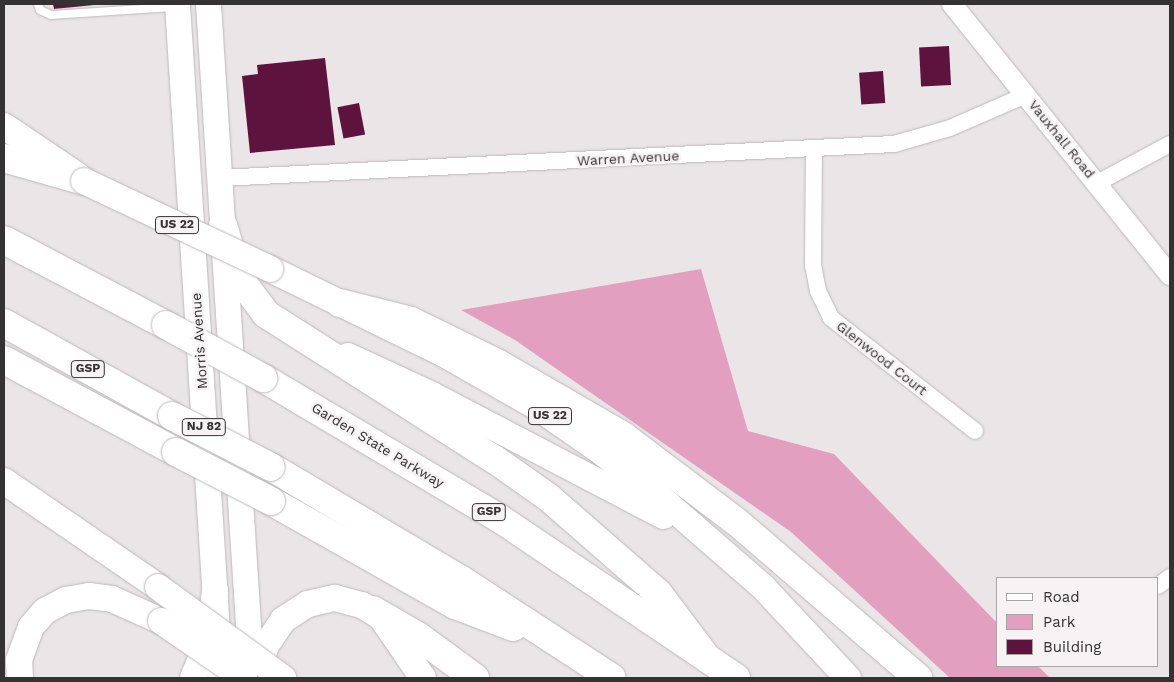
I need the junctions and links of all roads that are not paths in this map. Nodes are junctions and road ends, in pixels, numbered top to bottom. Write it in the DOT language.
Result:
graph roads {
  1 [pos="38,4"];
  2 [pos="208,4"];
  3 [pos="952,4"];
  4 [pos="177,5"];
  5 [pos="1026,95"];
  6 [pos="4,126"];
  7 [pos="4,142"];
  8 [pos="1170,144"];
  9 [pos="814,148"];
  10 [pos="4,158"];
  11 [pos="220,178"];
  12 [pos="84,181"];
  13 [pos="1097,184"];
  14 [pos="223,225"];
  15 [pos="4,240"];
  16 [pos="1170,275"];
  17 [pos="340,303"];
  18 [pos="4,323"];
  19 [pos="286,328"];
  20 [pos="4,360"];
  21 [pos="975,431"];
  22 [pos="4,482"];
  23 [pos="737,564"];
  24 [pos="1170,577"];
  25 [pos="1159,585"];
  26 [pos="215,590"];
  27 [pos="373,610"];
  28 [pos="562,644"];
  29 [pos="707,658"];
  30 [pos="20,678"];
  31 [pos="193,678"];
  32 [pos="220,678"];
  33 [pos="244,678"];
  34 [pos="251,678"];
  35 [pos="258,678"];
  36 [pos="282,678"];
  37 [pos="423,678"];
  38 [pos="475,678"];
  39 [pos="612,678"];
  40 [pos="736,678"];
  41 [pos="848,678"];
  42 [pos="918,678"];
  1 -- 4 [label="lane"];
  2 -- 11 [label="main road, NJ 82"];
  3 -- 5 [label="street, Vauxhall Road"];
  4 -- 26 [label="main road, Morris Avenue / NJ 82"];
  5 -- 9 [label="street, Warren Avenue"];
  5 -- 13 [label="street, Vauxhall Road"];
  6 -- 12 [label="highway"];
  7 -- 12 [label="highway, US 22"];
  8 -- 13 [label="street"];
  9 -- 11 [label="street, Warren Avenue"];
  9 -- 21 [label="street, Glenwood Court"];
  10 -- 12 [label="highway"];
  11 -- 14 [label="main road, NJ 82"];
  12 -- 17 [label="highway, US 22, bridge"];
  13 -- 16 [label="street, Vauxhall Road"];
  14 -- 19 [label="highway"];
  14 -- 34 [label="main road, NJ 82"];
  15 -- 29 [label="highway, Garden State Parkway / GSP, bridge"];
  17 -- 23 [label="highway, US 22"];
  17 -- 42 [label="highway"];
  18 -- 28 [label="highway, GSP, bridge"];
  19 -- 23 [label="highway"];
  19 -- 29 [label="highway"];
  20 -- 28 [label="highway, bridge"];
  22 -- 36 [label="highway, bridge"];
  23 -- 41 [label="highway, US 22"];
  24 -- 25 [label="street"];
  26 -- 31 [label="highway"];
  26 -- 32 [label="main road, Morris Avenue / NJ 82"];
  27 -- 35 [label="highway"];
  27 -- 37 [label="highway"];
  27 -- 38 [label="highway"];
  28 -- 39 [label="highway, GSP"];
  29 -- 40 [label="highway, Garden State Parkway / GSP"];
  30 -- 33 [label="highway, bridge"];
}
